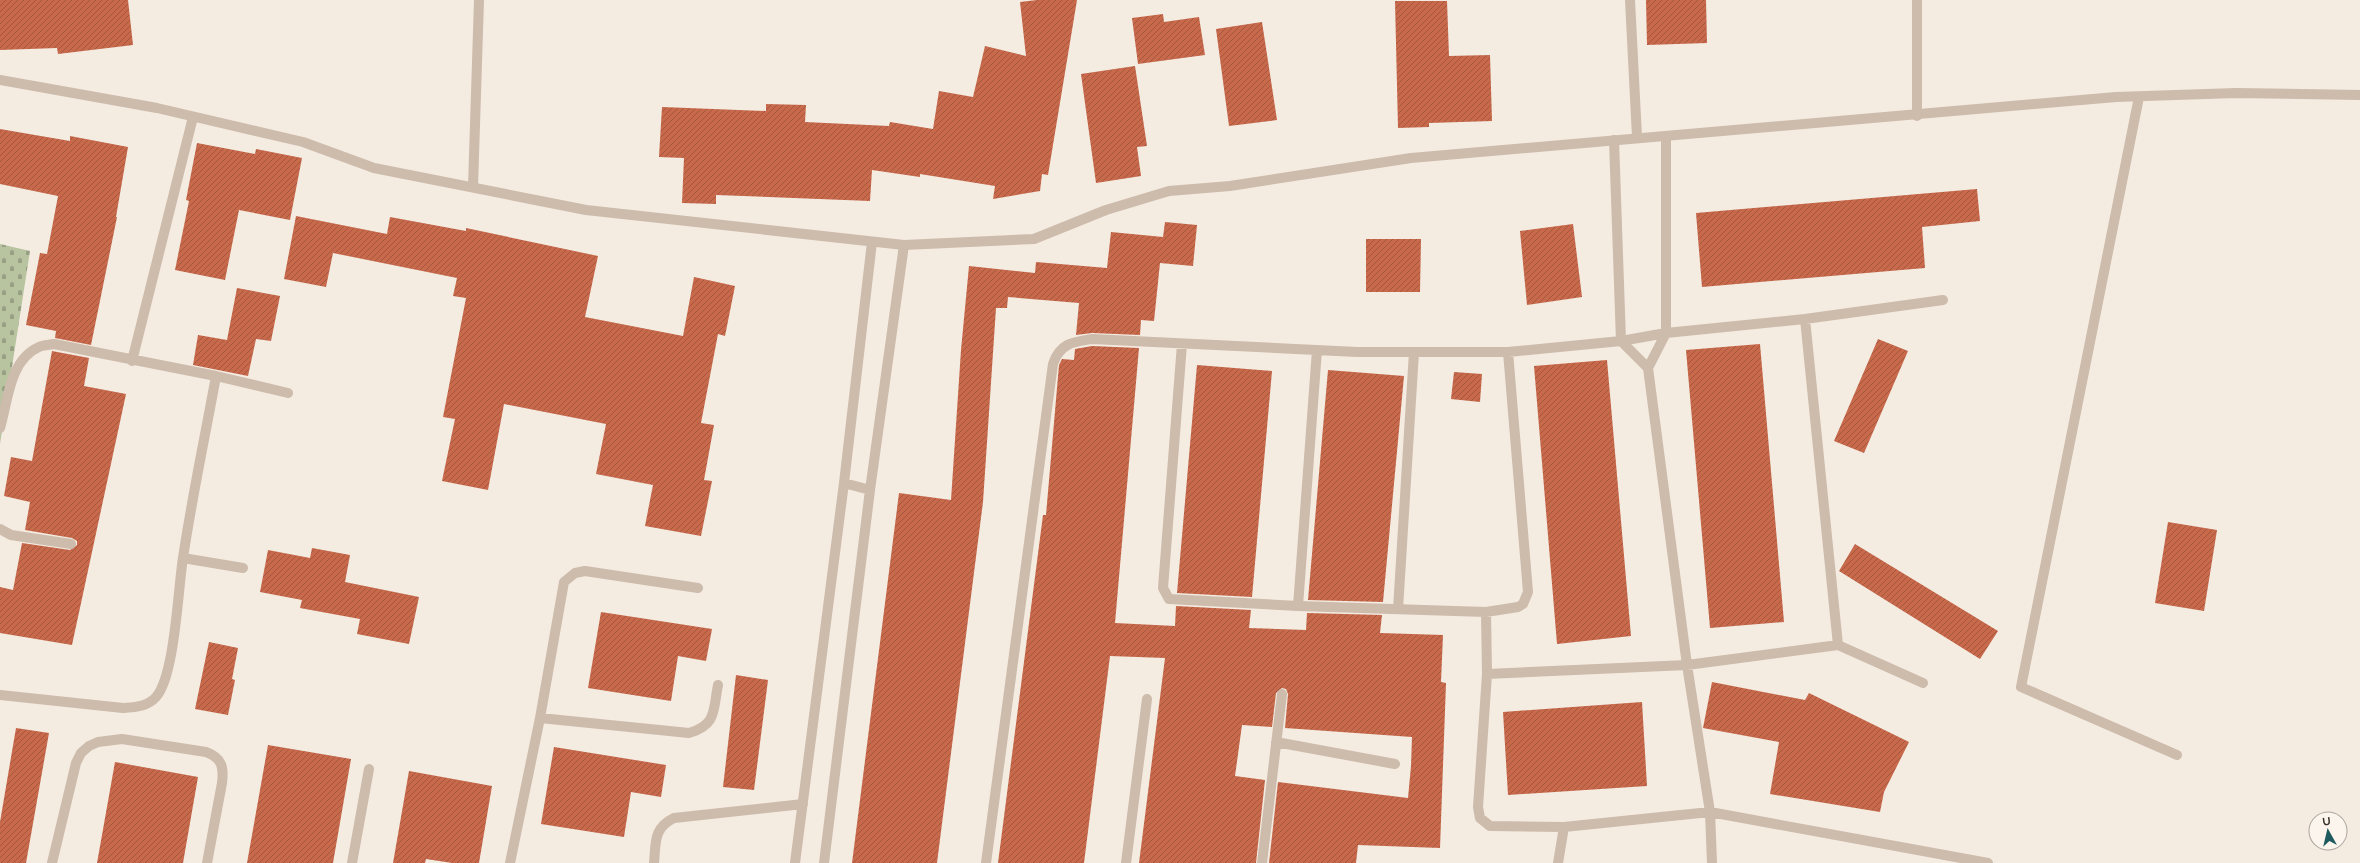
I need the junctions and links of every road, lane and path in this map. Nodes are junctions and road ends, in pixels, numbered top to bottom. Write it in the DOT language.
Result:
graph roads {
  1 [pos="479,0"];
  2 [pos="1630,0"];
  3 [pos="1917,0"];
  4 [pos="0,80"];
  5 [pos="2360,95"];
  6 [pos="2139,97"];
  7 [pos="1917,116"];
  8 [pos="193,117"];
  9 [pos="1637,137"];
  10 [pos="1666,137"];
  11 [pos="1614,140"];
  12 [pos="473,187"];
  13 [pos="872,242"];
  14 [pos="904,245"];
  15 [pos="1943,300"];
  16 [pos="1805,319"];
  17 [pos="1666,333"];
  18 [pos="1621,341"];
  19 [pos="1182,344"];
  20 [pos="1317,350"];
  21 [pos="1414,352"];
  22 [pos="1508,352"];
  23 [pos="132,361"];
  24 [pos="1648,368"];
  25 [pos="216,376"];
  26 [pos="288,393"];
  27 [pos="0,428"];
  28 [pos="844,483"];
  29 [pos="870,490"];
  30 [pos="0,529"];
  31 [pos="71,544"];
  32 [pos="183,558"];
  33 [pos="243,568"];
  34 [pos="698,588"];
  35 [pos="1298,606"];
  36 [pos="1398,609"];
  37 [pos="1486,612"];
  38 [pos="1838,645"];
  39 [pos="1687,665"];
  40 [pos="1487,674"];
  41 [pos="1922,682"];
  42 [pos="718,685"];
  43 [pos="1282,694"];
  44 [pos="0,695"];
  45 [pos="1147,699"];
  46 [pos="540,718"];
  47 [pos="1276,742"];
  48 [pos="2177,756"];
  49 [pos="1396,764"];
  50 [pos="369,769"];
  51 [pos="803,804"];
  52 [pos="1710,812"];
  53 [pos="1564,827"];
  54 [pos="52,863"];
  55 [pos="207,863"];
  56 [pos="352,863"];
  57 [pos="510,863"];
  58 [pos="654,863"];
  59 [pos="795,863"];
  60 [pos="824,863"];
  61 [pos="986,863"];
  62 [pos="1126,863"];
  63 [pos="1262,863"];
  64 [pos="1558,863"];
  65 [pos="1712,863"];
  66 [pos="1988,863"];
  1 -- 12 [label="street"];
  2 -- 9 [label="street"];
  3 -- 7 [label="street"];
  4 -- 8 [label="street"];
  5 -- 6 [label="street"];
  6 -- 7 [label="street"];
  6 -- 48 [label="street"];
  7 -- 10 [label="street"];
  8 -- 12 [label="street"];
  8 -- 23 [label="street"];
  9 -- 10 [label="street"];
  9 -- 11 [label="street"];
  10 -- 17 [label="street"];
  11 -- 14 [label="street"];
  11 -- 18 [label="street"];
  12 -- 13 [label="street"];
  13 -- 14 [label="street"];
  13 -- 28 [label="street"];
  14 -- 29 [label="street"];
  15 -- 16 [label="street"];
  16 -- 17 [label="street"];
  16 -- 38 [label="street"];
  17 -- 18 [label="street"];
  17 -- 24 [label="street"];
  18 -- 22 [label="street"];
  18 -- 24 [label="street"];
  19 -- 20 [label="street"];
  19 -- 35 [label="street"];
  19 -- 61 [label="street"];
  20 -- 21 [label="street"];
  20 -- 35 [label="street"];
  21 -- 22 [label="street"];
  21 -- 36 [label="street"];
  22 -- 37 [label="street"];
  23 -- 25 [label="street"];
  23 -- 27 [label="street"];
  24 -- 39 [label="street"];
  25 -- 26 [label="street"];
  25 -- 32 [label="street"];
  28 -- 29 [label="street"];
  28 -- 51 [label="street"];
  29 -- 60 [label="street"];
  30 -- 31 [label="street"];
  32 -- 33 [label="street"];
  32 -- 44 [label="street"];
  34 -- 46 [label="street"];
  35 -- 36 [label="street"];
  36 -- 37 [label="street"];
  37 -- 40 [label="street"];
  38 -- 39 [label="street"];
  38 -- 41 [label="street"];
  39 -- 40 [label="street"];
  39 -- 52 [label="street"];
  40 -- 53 [label="street"];
  42 -- 46 [label="street"];
  43 -- 47 [label="street"];
  45 -- 62 [label="street"];
  46 -- 57 [label="street"];
  47 -- 49 [label="street"];
  47 -- 63 [label="street"];
  50 -- 56 [label="street"];
  51 -- 58 [label="street"];
  51 -- 59 [label="street"];
  52 -- 53 [label="street"];
  52 -- 65 [label="street"];
  52 -- 66 [label="street"];
  53 -- 64 [label="street"];
  54 -- 55 [label="street"];
}
